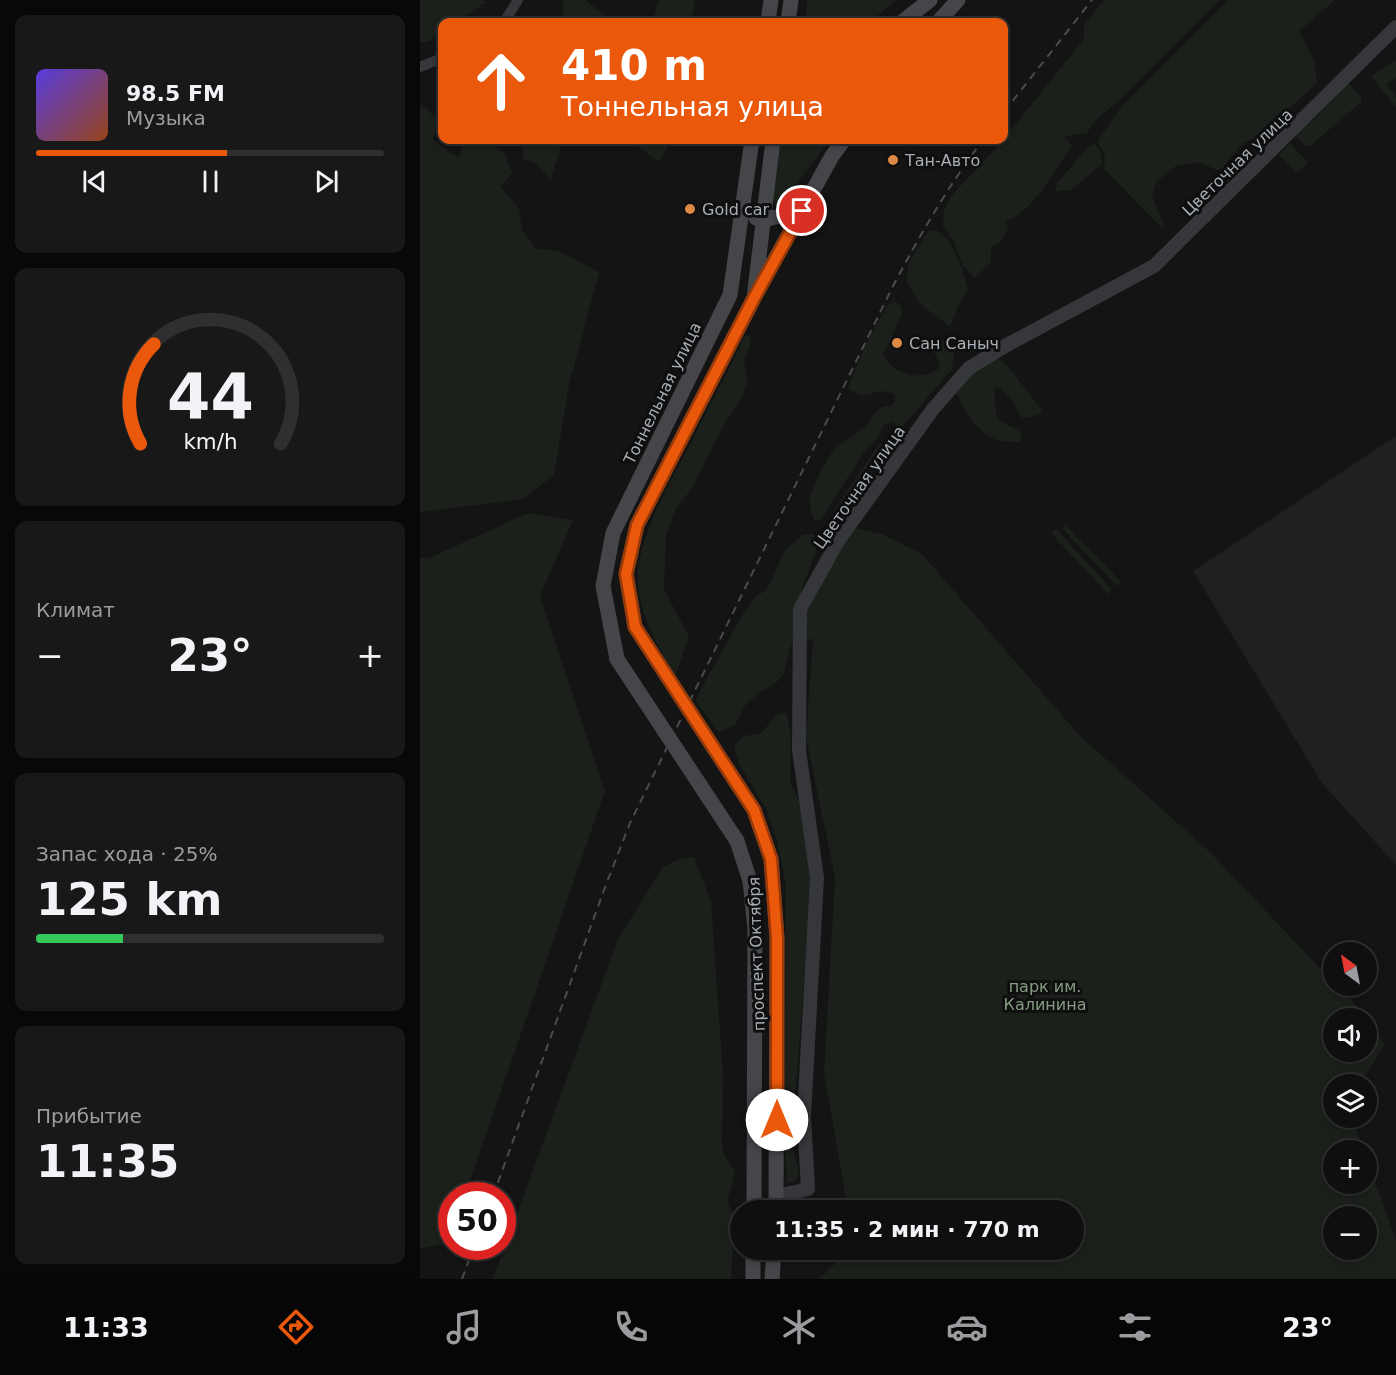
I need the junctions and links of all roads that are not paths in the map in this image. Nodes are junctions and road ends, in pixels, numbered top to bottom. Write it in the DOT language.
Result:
graph roads {
  1 [pos="518,0"];
  2 [pos="771,0"];
  3 [pos="791,0"];
  4 [pos="930,0"];
  5 [pos="958,0"];
  6 [pos="507,18"];
  7 [pos="769,18"];
  8 [pos="789,18"];
  9 [pos="907,18"];
  10 [pos="942,18"];
  11 [pos="1396,27"];
  12 [pos="438,60"];
  13 [pos="420,67"];
  14 [pos="751,144"];
  15 [pos="772,144"];
  16 [pos="841,144"];
  17 [pos="802,211"];
  18 [pos="742,215"];
  19 [pos="763,220"];
  20 [pos="754,298"];
  21 [pos="617,659"];
  22 [pos="754,1200"];
  23 [pos="777,1200"];
  24 [pos="784,1200"];
  25 [pos="753,1260"];
  26 [pos="773,1260"];
  27 [pos="753,1279"];
  28 [pos="772,1279"];
  1 -- 6 [label="street"];
  2 -- 7 [label="main road"];
  3 -- 8 [label="main road"];
  4 -- 9 [label="main road"];
  5 -- 10 [label="main road"];
  11 -- 24 [label="street, Цветочная улица"];
  12 -- 13 [label="street"];
  14 -- 18 [label="main road, Тоннельная улица"];
  15 -- 19 [label="main road"];
  16 -- 17 [label="main road"];
  17 -- 19 [label="main road"];
  17 -- 20 [label="main road"];
  18 -- 19 [label="main road"];
  18 -- 21 [label="main road, Тоннельная улица"];
  19 -- 20 [label="main road"];
  20 -- 23 [label="main road, проспект Октября, bridge"];
  21 -- 22 [label="main road, проспект Октября, bridge"];
  25 -- 27 [label="main road"];
  26 -- 28 [label="main road"];
}
